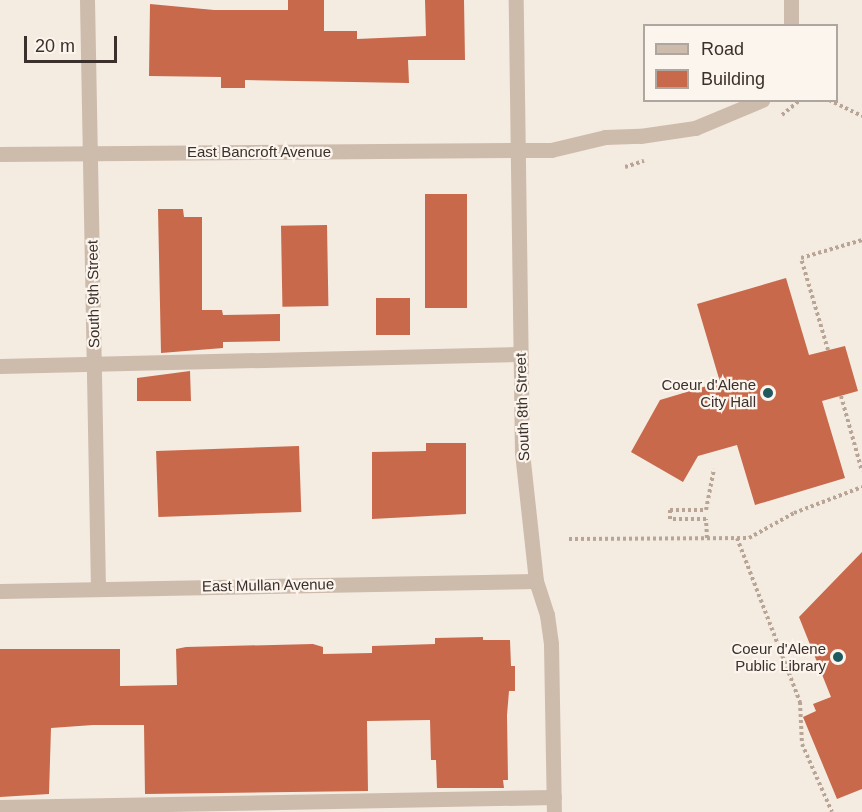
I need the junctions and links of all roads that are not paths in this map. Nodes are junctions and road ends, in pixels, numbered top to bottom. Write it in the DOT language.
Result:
graph roads {
  1 [pos="87,0"];
  2 [pos="516,0"];
  3 [pos="791,0"];
  4 [pos="791,24"];
  5 [pos="757,102"];
  6 [pos="517,150"];
  7 [pos="89,153"];
  8 [pos="0,154"];
  9 [pos="520,354"];
  10 [pos="95,364"];
  11 [pos="0,366"];
  12 [pos="536,581"];
  13 [pos="98,588"];
  14 [pos="0,591"];
  15 [pos="554,804"];
  16 [pos="0,807"];
  1 -- 7 [label="street, South 9th Street"];
  2 -- 6 [label="street, South 8th Street"];
  3 -- 4 [label="street"];
  5 -- 6 [label="street, East Bancroft Avenue"];
  6 -- 7 [label="street, East Bancroft Avenue"];
  6 -- 9 [label="street, South 8th Street"];
  7 -- 8 [label="street, East Bancroft Avenue"];
  7 -- 10 [label="street, South 9th Street"];
  9 -- 10 [label="street"];
  9 -- 12 [label="street, South 8th Street"];
  10 -- 11 [label="street"];
  10 -- 13 [label="street, South 9th Street"];
  12 -- 13 [label="street, East Mullan Avenue"];
  12 -- 15 [label="street, South 8th Street"];
  13 -- 14 [label="street, East Mullan Avenue"];
  15 -- 16 [label="street"];
}
